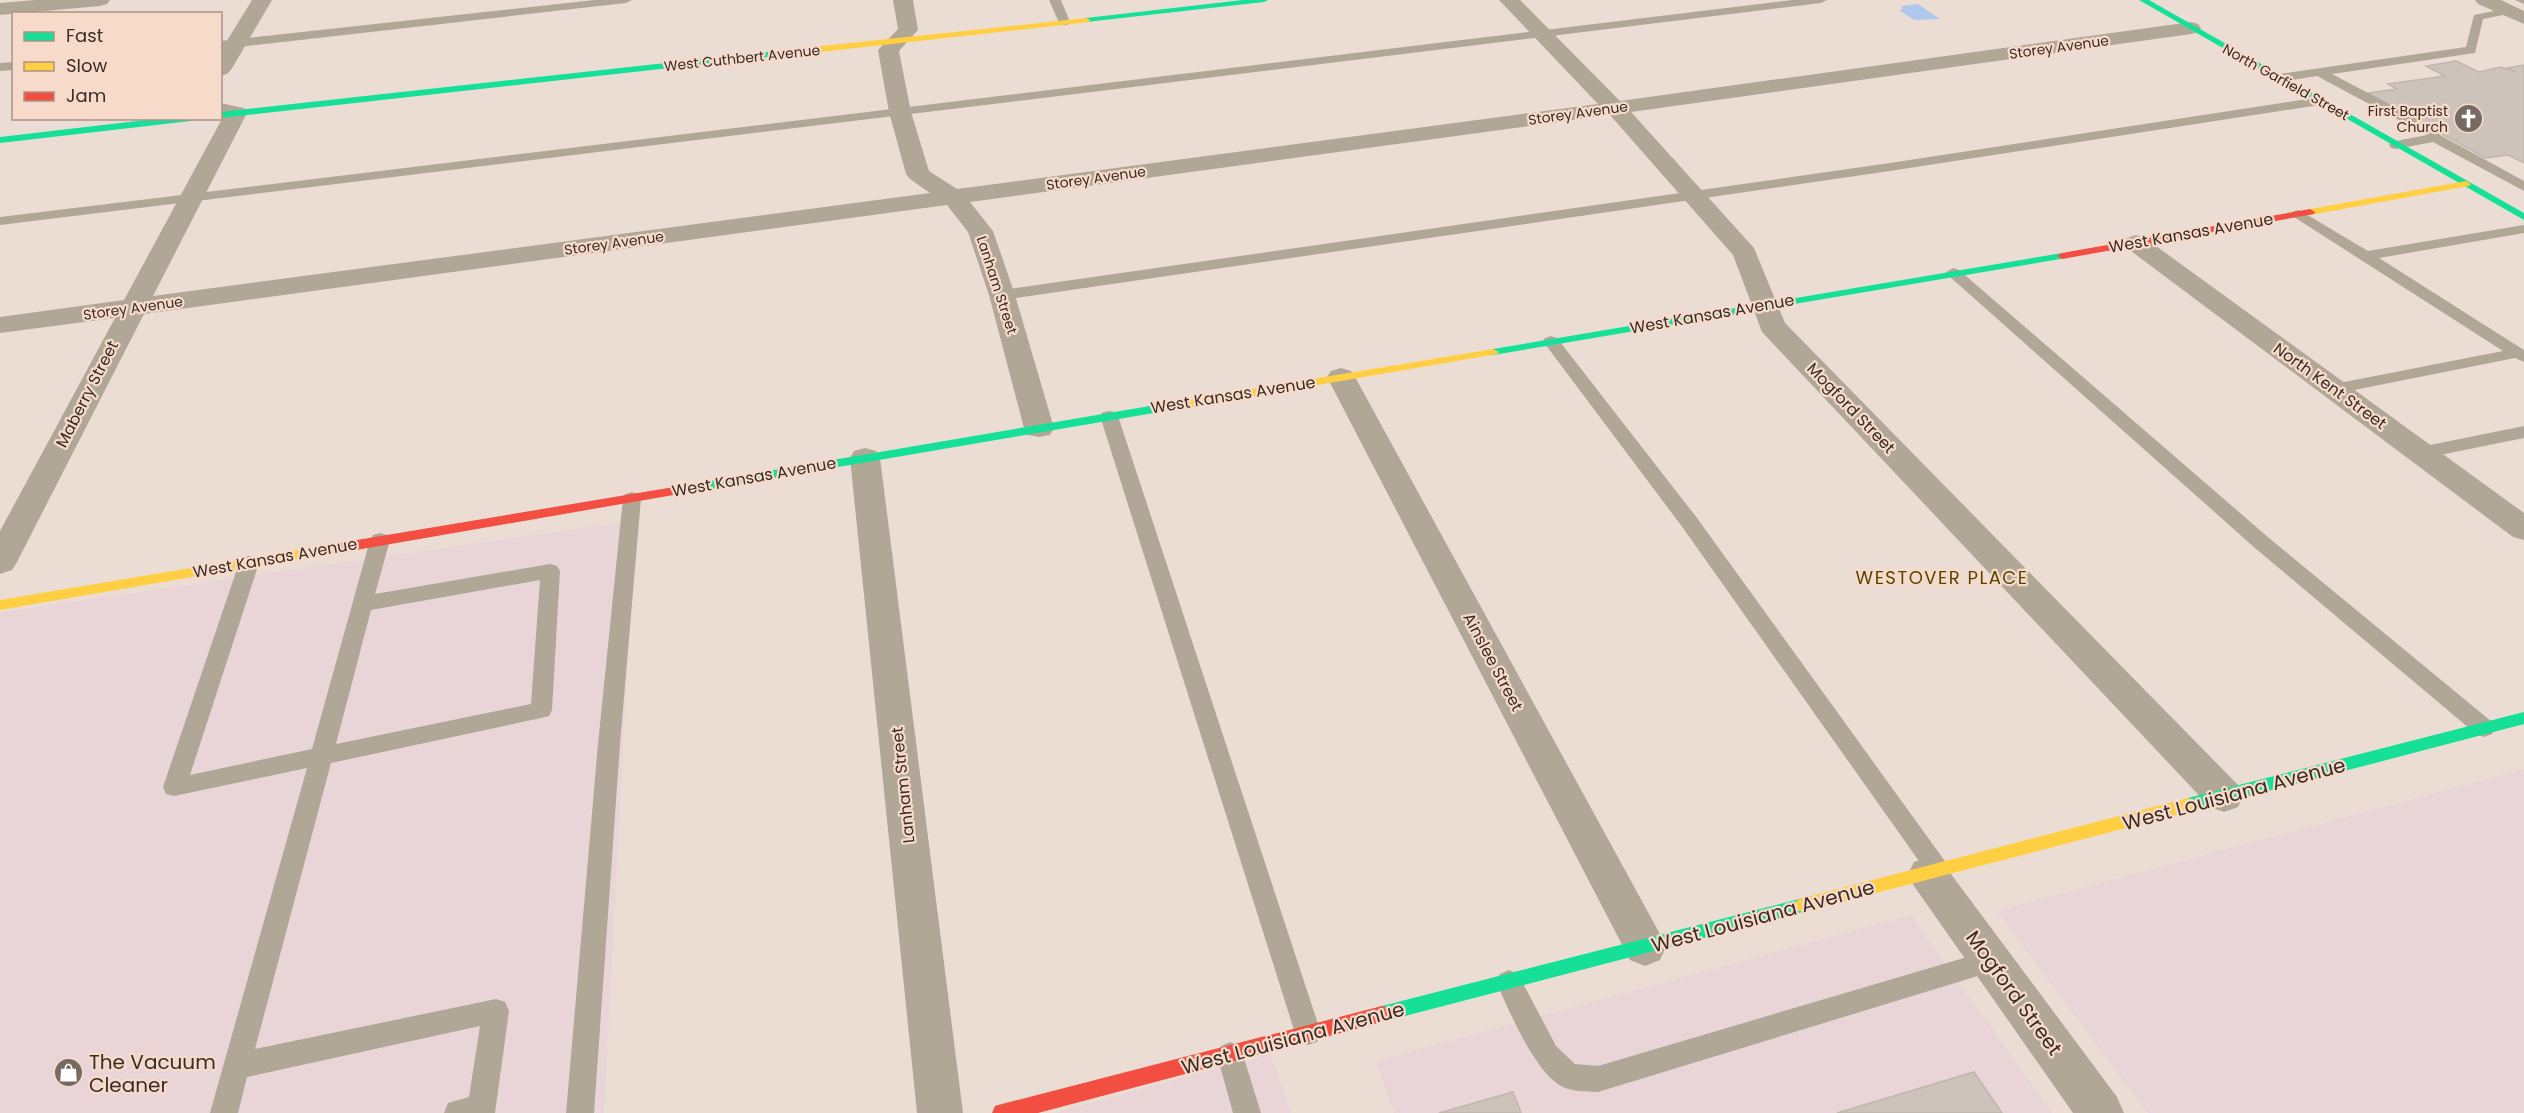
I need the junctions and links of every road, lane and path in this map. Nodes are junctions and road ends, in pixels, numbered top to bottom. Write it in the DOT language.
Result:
graph roads {
  1 [pos="100,0"];
  2 [pos="262,0"];
  3 [pos="626,0"];
  4 [pos="903,0"];
  5 [pos="1055,0"];
  6 [pos="1264,0"];
  7 [pos="1509,0"];
  8 [pos="1821,0"];
  9 [pos="2143,0"];
  10 [pos="2485,0"];
  11 [pos="1209,3"];
  12 [pos="2519,7"];
  13 [pos="0,9"];
  14 [pos="1064,22"];
  15 [pos="2191,28"];
  16 [pos="1542,34"];
  17 [pos="898,41"];
  18 [pos="229,44"];
  19 [pos="222,64"];
  20 [pos="2320,73"];
  21 [pos="2279,78"];
  22 [pos="2321,101"];
  23 [pos="1616,108"];
  24 [pos="900,112"];
  25 [pos="226,113"];
  26 [pos="174,120"];
  27 [pos="2435,138"];
  28 [pos="0,140"];
  29 [pos="2396,145"];
  30 [pos="2466,184"];
  31 [pos="2524,187"];
  32 [pos="1692,194"];
  33 [pos="192,196"];
  34 [pos="953,197"];
  35 [pos="2299,214"];
  36 [pos="2524,217"];
  37 [pos="0,220"];
  38 [pos="2524,229"];
  39 [pos="2136,243"];
  40 [pos="2365,256"];
  41 [pos="1953,273"];
  42 [pos="1002,295"];
  43 [pos="1764,305"];
  44 [pos="132,308"];
  45 [pos="0,325"];
  46 [pos="1551,341"];
  47 [pos="2520,355"];
  48 [pos="1341,377"];
  49 [pos="2334,389"];
  50 [pos="1109,416"];
  51 [pos="1039,428"];
  52 [pos="2524,432"];
  53 [pos="2420,453"];
  54 [pos="866,458"];
  55 [pos="632,498"];
  56 [pos="2524,529"];
  57 [pos="380,540"];
  58 [pos="0,562"];
  59 [pos="249,562"];
  60 [pos="363,604"];
  61 [pos="0,605"];
  62 [pos="2524,718"];
  63 [pos="2484,728"];
  64 [pos="322,756"];
  65 [pos="2224,796"];
  66 [pos="1933,872"];
  67 [pos="1645,947"];
  68 [pos="1991,961"];
  69 [pos="1509,982"];
  70 [pos="1308,1034"];
  71 [pos="1230,1054"];
  72 [pos="237,1066"];
  73 [pos="473,1111"];
  74 [pos="224,1113"];
  75 [pos="580,1113"];
  76 [pos="940,1113"];
  77 [pos="1002,1113"];
  78 [pos="1247,1113"];
  79 [pos="2101,1113"];
  1 -- 13 [label="street"];
  2 -- 18 [label="street"];
  3 -- 18 [label="lane"];
  4 -- 17 [label="street, Lanham Street"];
  5 -- 14 [label="lane"];
  6 -- 11 [label="street, West Cuthbert Avenue"];
  7 -- 16 [label="street, Mogford Street"];
  8 -- 16 [label="lane"];
  9 -- 15 [label="street, North Garfield Street"];
  10 -- 12 [label="street"];
  11 -- 14 [label="street, West Cuthbert Avenue"];
  12 -- 20 [label="lane"];
  14 -- 17 [label="street, West Cuthbert Avenue"];
  15 -- 21 [label="street, North Garfield Street"];
  15 -- 23 [label="street, Storey Avenue"];
  16 -- 23 [label="street, Mogford Street"];
  16 -- 24 [label="lane"];
  17 -- 24 [label="street, Lanham Street"];
  17 -- 25 [label="street, West Cuthbert Avenue"];
  18 -- 19 [label="street"];
  20 -- 21 [label="lane"];
  20 -- 27 [label="lane"];
  21 -- 22 [label="street, North Garfield Street"];
  22 -- 29 [label="street, North Garfield Street"];
  22 -- 32 [label="lane"];
  23 -- 32 [label="street, Mogford Street"];
  23 -- 34 [label="street, Storey Avenue"];
  24 -- 33 [label="lane"];
  24 -- 34 [label="street, Lanham Street"];
  25 -- 33 [label="street, Maberry Street"];
  26 -- 28 [label="street"];
  27 -- 29 [label="lane"];
  27 -- 31 [label="lane"];
  29 -- 30 [label="street, North Garfield Street"];
  30 -- 35 [label="street, West Kansas Avenue"];
  30 -- 36 [label="street, North Garfield Street"];
  32 -- 42 [label="lane"];
  32 -- 43 [label="street, Mogford Street"];
  33 -- 37 [label="lane"];
  33 -- 44 [label="street, Maberry Street"];
  34 -- 42 [label="street, Lanham Street"];
  34 -- 44 [label="street, Storey Avenue"];
  35 -- 39 [label="street, West Kansas Avenue"];
  35 -- 40 [label="lane"];
  38 -- 40 [label="lane"];
  39 -- 41 [label="street, West Kansas Avenue"];
  39 -- 49 [label="street, North Kent Street"];
  40 -- 47 [label="lane"];
  41 -- 43 [label="street, West Kansas Avenue"];
  41 -- 63 [label="lane"];
  42 -- 51 [label="street, Lanham Street"];
  43 -- 46 [label="street, West Kansas Avenue"];
  43 -- 65 [label="street, Mogford Street"];
  44 -- 45 [label="street, Storey Avenue"];
  44 -- 58 [label="street, Maberry Street"];
  46 -- 48 [label="street, West Kansas Avenue"];
  46 -- 66 [label="lane"];
  47 -- 49 [label="lane"];
  48 -- 50 [label="street, West Kansas Avenue"];
  48 -- 67 [label="street, Ainslee Street"];
  49 -- 53 [label="street, North Kent Street"];
  50 -- 51 [label="street, West Kansas Avenue"];
  50 -- 70 [label="lane"];
  51 -- 54 [label="street, West Kansas Avenue"];
  52 -- 53 [label="lane"];
  53 -- 56 [label="street, North Kent Street"];
  54 -- 55 [label="street, West Kansas Avenue"];
  54 -- 76 [label="street, Lanham Street"];
  55 -- 57 [label="street, West Kansas Avenue"];
  55 -- 75 [label="lane"];
  57 -- 59 [label="street, West Kansas Avenue"];
  57 -- 60 [label="lane"];
  59 -- 61 [label="street, West Kansas Avenue"];
  59 -- 64 [label="lane"];
  60 -- 64 [label="lane"];
  60 -- 64 [label="lane"];
  62 -- 63 [label="street, West Louisiana Avenue"];
  63 -- 65 [label="street, West Louisiana Avenue"];
  64 -- 72 [label="lane"];
  65 -- 66 [label="street, West Louisiana Avenue"];
  66 -- 67 [label="street, West Louisiana Avenue"];
  66 -- 68 [label="street, Mogford Street"];
  67 -- 69 [label="street, West Louisiana Avenue"];
  68 -- 69 [label="lane"];
  68 -- 79 [label="street, Mogford Street"];
  69 -- 70 [label="street, West Louisiana Avenue"];
  70 -- 71 [label="street, West Louisiana Avenue"];
  71 -- 77 [label="street, West Louisiana Avenue"];
  71 -- 78 [label="lane"];
  72 -- 73 [label="lane"];
  72 -- 74 [label="lane"];
}
